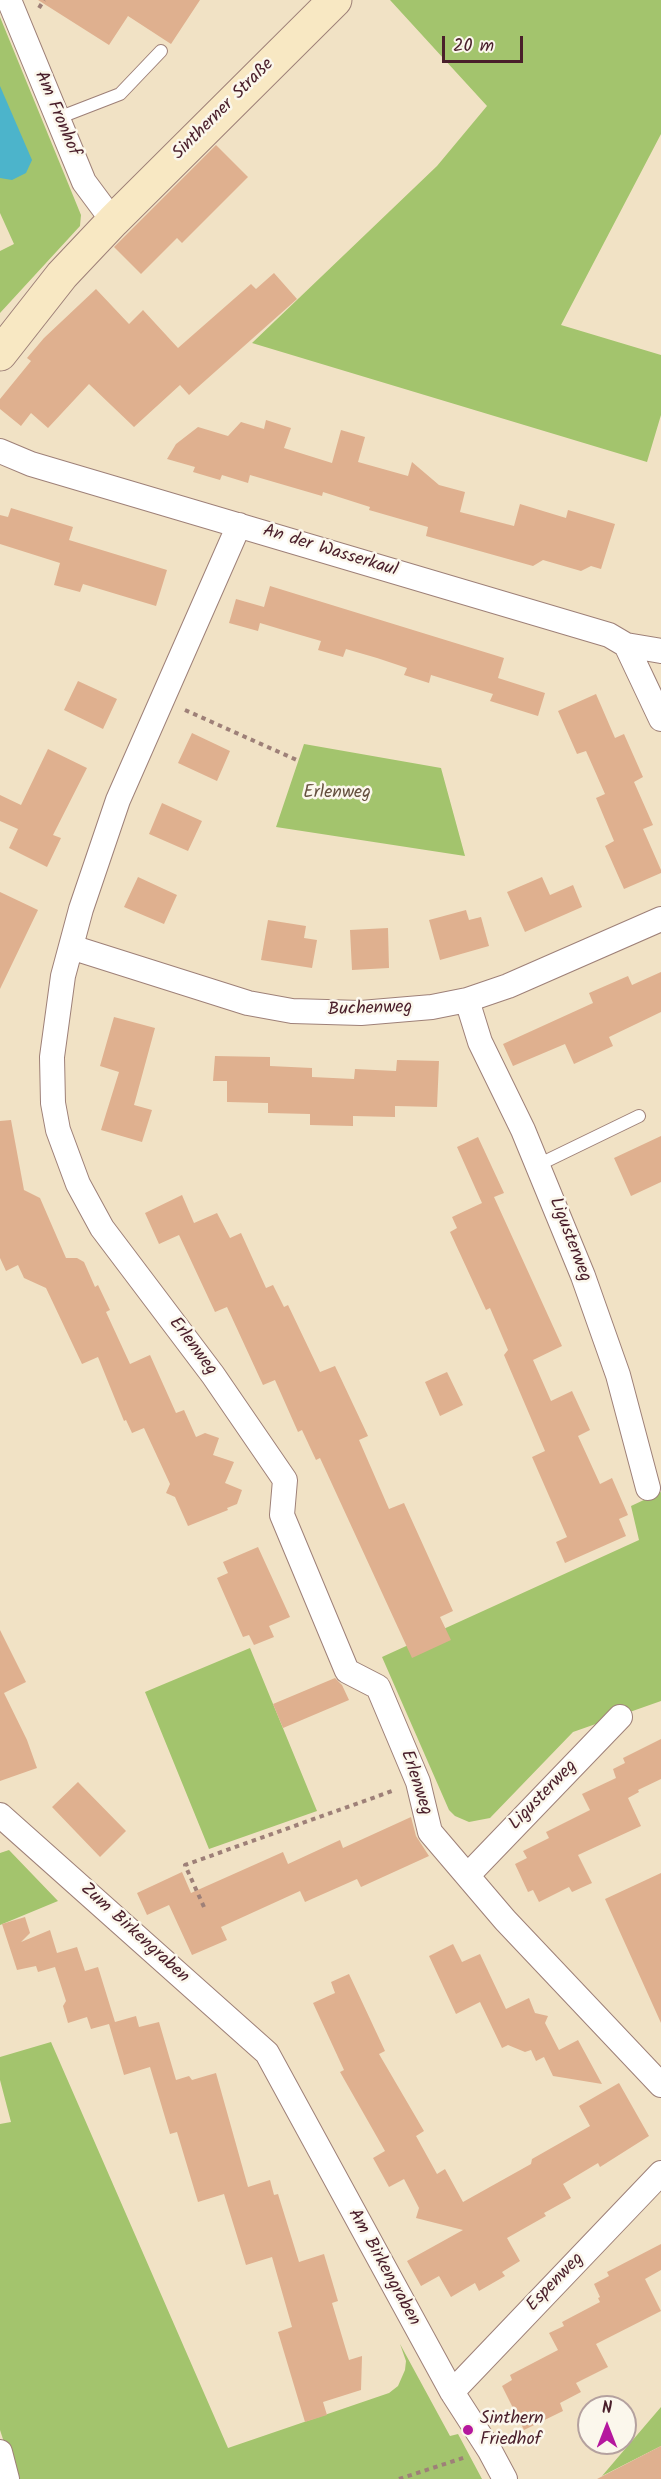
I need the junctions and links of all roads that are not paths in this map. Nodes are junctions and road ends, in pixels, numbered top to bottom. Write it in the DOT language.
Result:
graph roads {
  1 [pos="334,0"];
  2 [pos="17,6"];
  3 [pos="161,51"];
  4 [pos="58,118"];
  5 [pos="113,221"];
  6 [pos="0,354"];
  7 [pos="0,451"];
  8 [pos="239,525"];
  9 [pos="626,645"];
  10 [pos="661,651"];
  11 [pos="661,719"];
  12 [pos="661,919"];
  13 [pos="71,947"];
  14 [pos="467,1000"];
  15 [pos="639,1116"];
  16 [pos="538,1164"];
  17 [pos="648,1488"];
  18 [pos="620,1717"];
  19 [pos="0,1815"];
  20 [pos="468,1875"];
  21 [pos="267,2053"];
  22 [pos="661,2085"];
  23 [pos="661,2173"];
  24 [pos="452,2392"];
  25 [pos="0,2452"];
  26 [pos="7,2479"];
  27 [pos="505,2479"];
  1 -- 5 [label="street, Sintherner Straße"];
  2 -- 4 [label="street, Am Fronhof"];
  3 -- 4 [label="lane"];
  4 -- 5 [label="street, Am Fronhof"];
  5 -- 6 [label="street, Sintherner Straße"];
  7 -- 8 [label="street, An der Wasserkaul"];
  8 -- 9 [label="street, An der Wasserkaul"];
  8 -- 13 [label="street, Erlenweg"];
  9 -- 10 [label="street, An der Wasserkaul"];
  9 -- 11 [label="street"];
  12 -- 14 [label="street, Buchenweg"];
  13 -- 14 [label="street, Buchenweg"];
  13 -- 20 [label="street, Erlenweg"];
  14 -- 16 [label="street, Ligusterweg"];
  15 -- 16 [label="lane"];
  16 -- 17 [label="street, Ligusterweg"];
  18 -- 20 [label="street, Ligusterweg"];
  19 -- 21 [label="street, Zum Birkengraben"];
  20 -- 22 [label="street, Erlenweg"];
  21 -- 24 [label="street, Am Birkengraben"];
  23 -- 24 [label="street, Espenweg"];
  24 -- 27 [label="street, Am Birkengraben"];
  25 -- 26 [label="street"];
}
